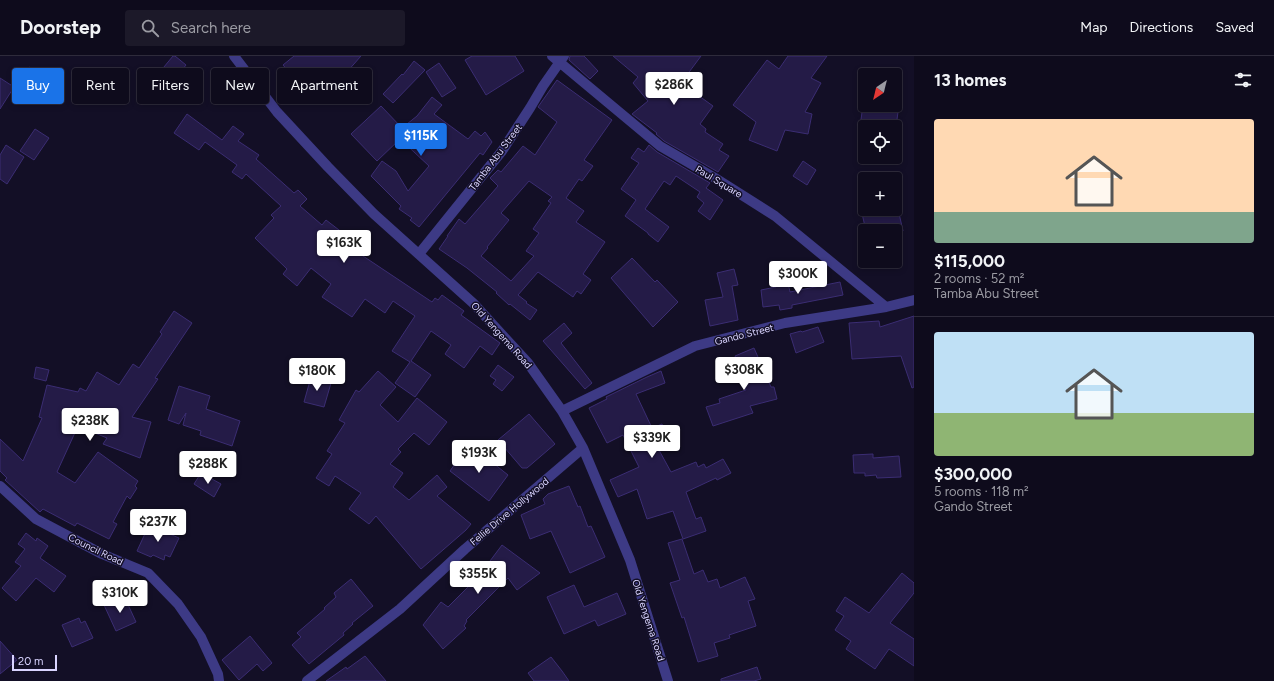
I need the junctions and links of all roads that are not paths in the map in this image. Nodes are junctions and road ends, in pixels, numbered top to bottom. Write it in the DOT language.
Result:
graph roads {
  1 [pos="234,56"];
  2 [pos="558,58"];
  3 [pos="419,254"];
  4 [pos="914,300"];
  5 [pos="886,307"];
  6 [pos="562,410"];
  7 [pos="583,448"];
  8 [pos="0,486"];
  9 [pos="219,681"];
  10 [pos="307,681"];
  11 [pos="668,681"];
  1 -- 3 [label="street, Old Yengema Road"];
  2 -- 3 [label="street, Tamba Abu Street"];
  2 -- 5 [label="street, Paul Square"];
  3 -- 6 [label="street, Old Yengema Road"];
  4 -- 5 [label="street, Gando Street"];
  5 -- 6 [label="street, Gando Street"];
  6 -- 7 [label="street, Old Yengema Road"];
  7 -- 10 [label="street, Fellie Drive Hollywood"];
  7 -- 11 [label="street, Old Yengema Road"];
  8 -- 9 [label="street, Council Road"];
}
